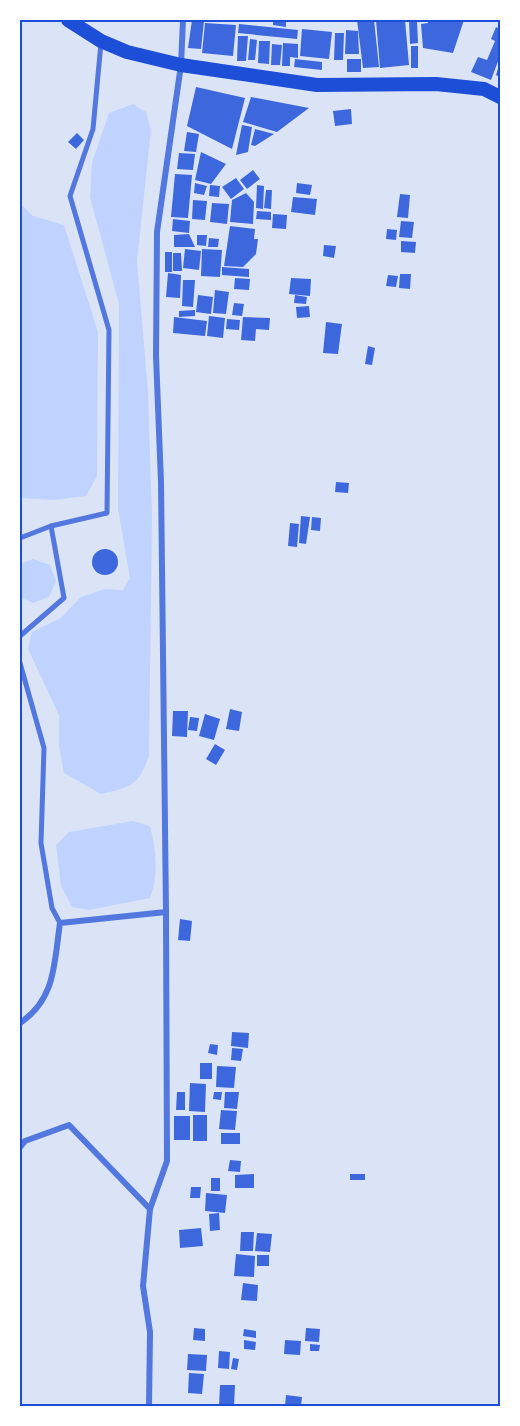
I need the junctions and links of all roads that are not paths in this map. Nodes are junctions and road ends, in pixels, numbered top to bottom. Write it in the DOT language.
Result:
graph roads {
  1 [pos="68,20"];
  2 [pos="183,20"];
  3 [pos="101,42"];
  4 [pos="181,65"];
  5 [pos="501,97"];
  6 [pos="51,526"];
  7 [pos="20,538"];
  8 [pos="20,636"];
  9 [pos="20,663"];
  10 [pos="166,912"];
  11 [pos="60,923"];
  12 [pos="20,1023"];
  13 [pos="20,1147"];
  14 [pos="150,1209"];
  15 [pos="149,1407"];
  1 -- 3 [label="main road"];
  2 -- 4 [label="street"];
  3 -- 4 [label="main road"];
  3 -- 6 [label="street"];
  4 -- 5 [label="main road"];
  4 -- 10 [label="street"];
  6 -- 7 [label="street"];
  6 -- 8 [label="street"];
  9 -- 11 [label="street"];
  10 -- 11 [label="street"];
  10 -- 14 [label="street"];
  11 -- 12 [label="street"];
  13 -- 14 [label="street"];
  14 -- 15 [label="street"];
}
